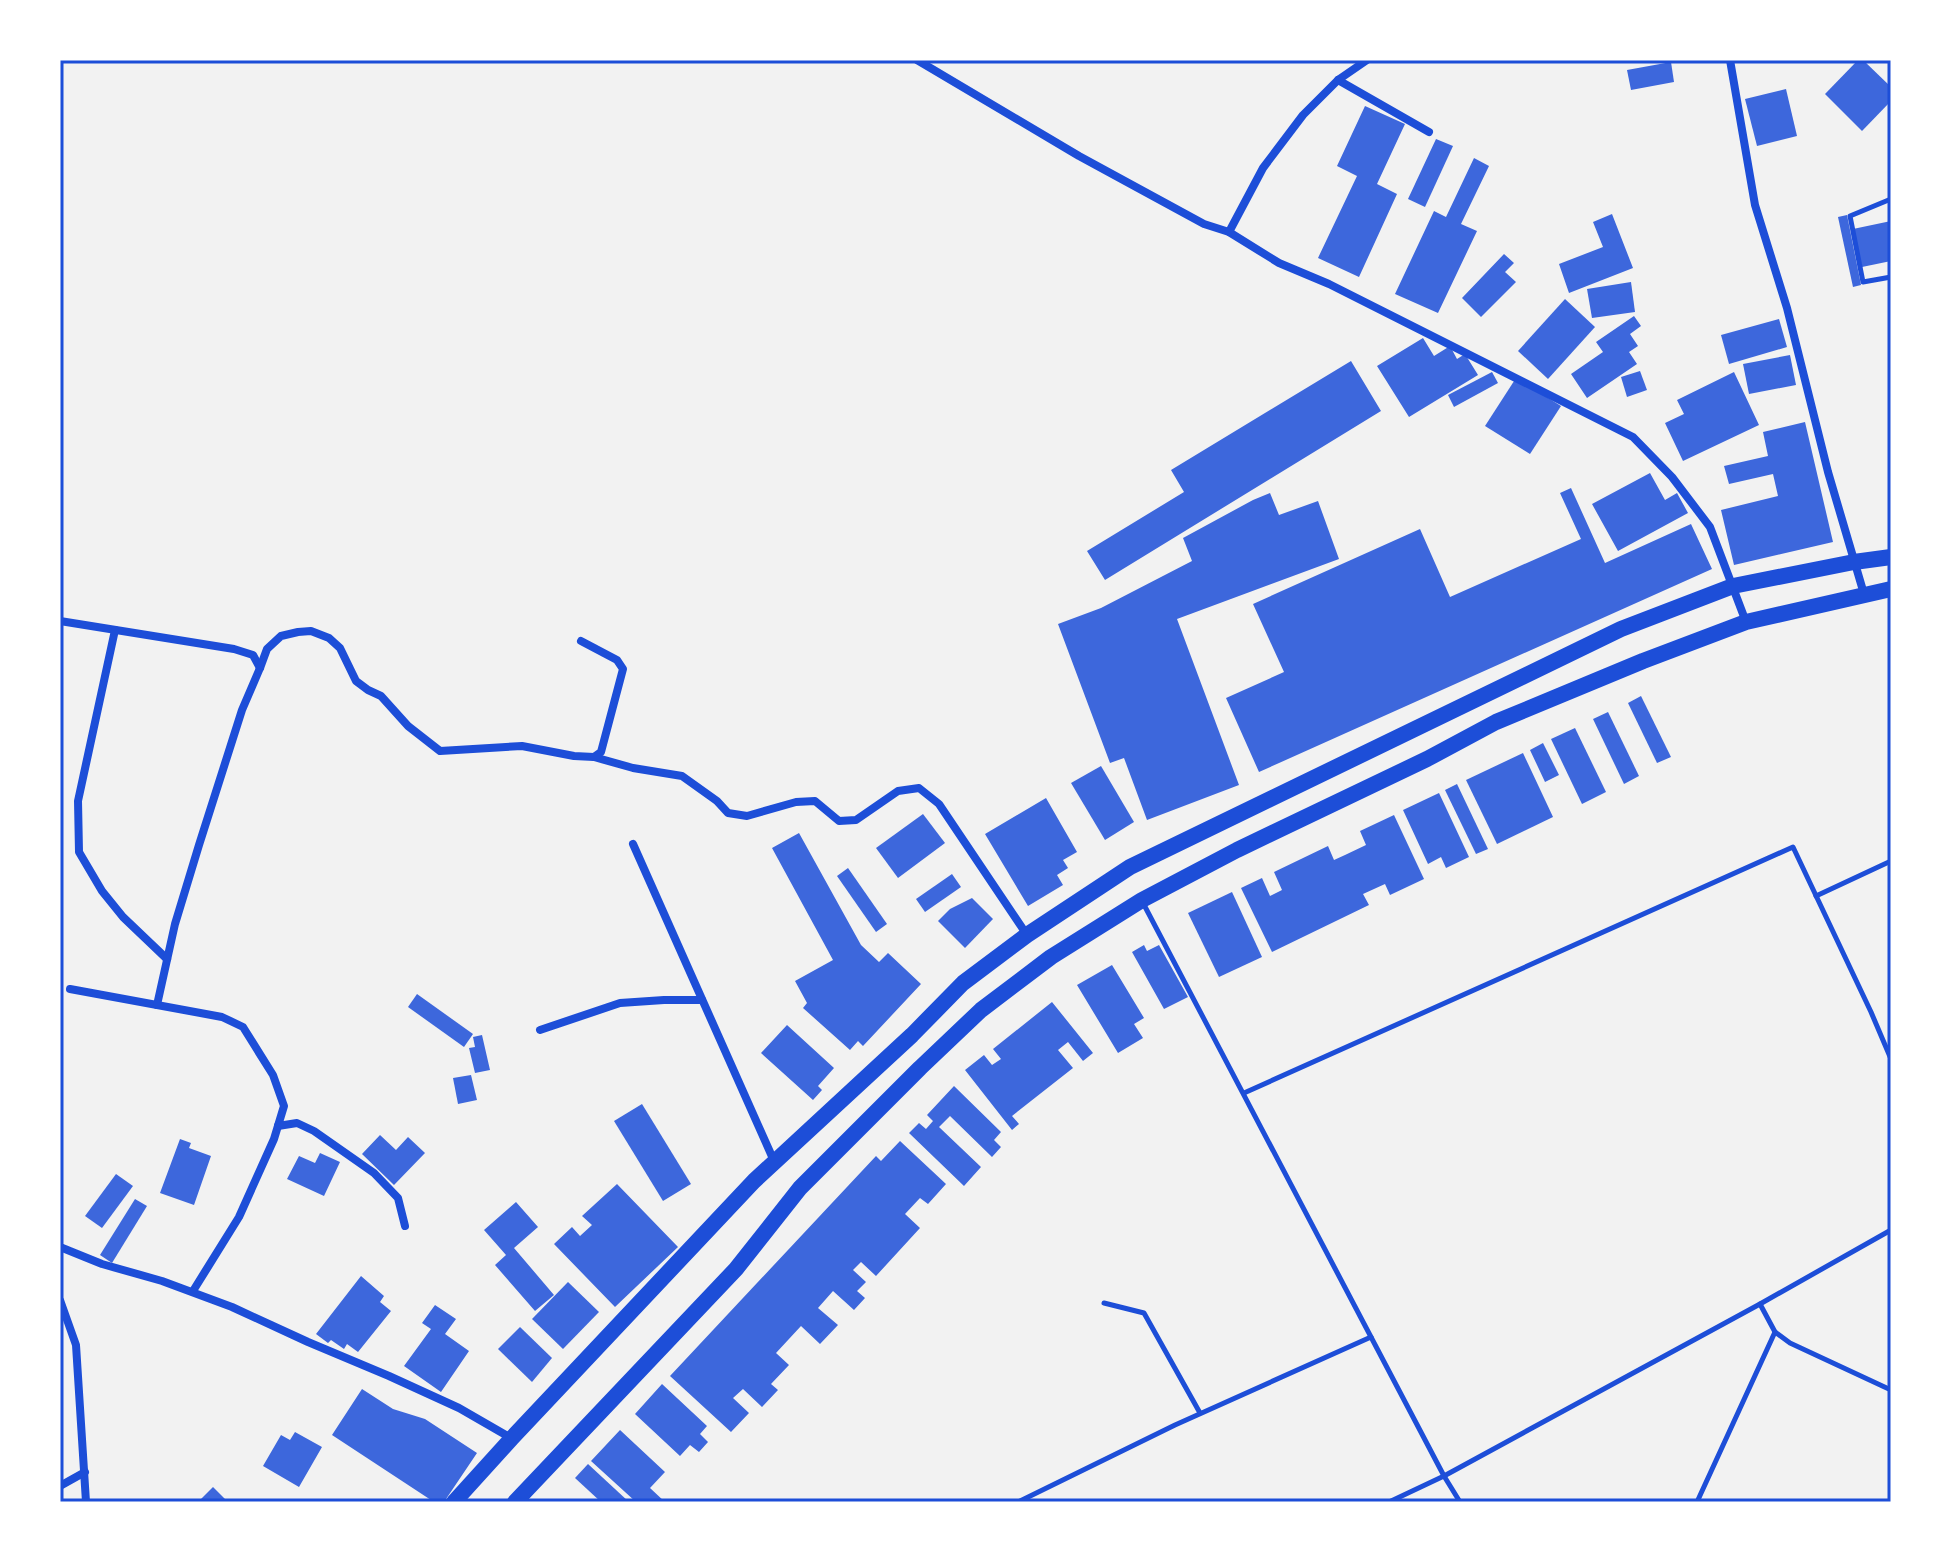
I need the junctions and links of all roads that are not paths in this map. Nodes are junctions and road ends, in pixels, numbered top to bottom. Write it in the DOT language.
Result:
graph roads {
  1 [pos="917,60"];
  2 [pos="1367,60"];
  3 [pos="1730,60"];
  4 [pos="1338,80"];
  5 [pos="1429,132"];
  6 [pos="1891,199"];
  7 [pos="1229,232"];
  8 [pos="1891,277"];
  9 [pos="1891,557"];
  10 [pos="1854,562"];
  11 [pos="1733,586"];
  12 [pos="1891,589"];
  13 [pos="1864,594"];
  14 [pos="60,621"];
  15 [pos="1746,622"];
  16 [pos="115,630"];
  17 [pos="581,641"];
  18 [pos="260,668"];
  19 [pos="594,757"];
  20 [pos="633,844"];
  21 [pos="1891,861"];
  22 [pos="1816,896"];
  23 [pos="1142,900"];
  24 [pos="1027,935"];
  25 [pos="167,959"];
  26 [pos="70,989"];
  27 [pos="702,1000"];
  28 [pos="157,1005"];
  29 [pos="540,1030"];
  30 [pos="1889,1047"];
  31 [pos="1891,1059"];
  32 [pos="1244,1093"];
  33 [pos="278,1126"];
  34 [pos="775,1162"];
  35 [pos="405,1226"];
  36 [pos="1891,1230"];
  37 [pos="60,1247"];
  38 [pos="193,1291"];
  39 [pos="60,1300"];
  40 [pos="1104,1303"];
  41 [pos="1760,1304"];
  42 [pos="1775,1332"];
  43 [pos="1371,1337"];
  44 [pos="1891,1390"];
  45 [pos="1200,1413"];
  46 [pos="512,1438"];
  47 [pos="85,1472"];
  48 [pos="1444,1476"];
  49 [pos="60,1486"];
  50 [pos="86,1502"];
  51 [pos="454,1502"];
  52 [pos="515,1502"];
  53 [pos="1018,1502"];
  54 [pos="1389,1502"];
  55 [pos="1460,1502"];
  56 [pos="1697,1502"];
  1 -- 7 [label="street"];
  2 -- 4 [label="street"];
  3 -- 10 [label="street"];
  4 -- 5 [label="street"];
  4 -- 7 [label="street"];
  6 -- 8 [label="lane"];
  7 -- 11 [label="street"];
  9 -- 10 [label="main road"];
  10 -- 11 [label="main road"];
  10 -- 13 [label="street"];
  11 -- 15 [label="street"];
  11 -- 24 [label="main road"];
  12 -- 13 [label="main road"];
  13 -- 15 [label="main road"];
  14 -- 16 [label="street"];
  15 -- 23 [label="main road"];
  16 -- 18 [label="street"];
  16 -- 25 [label="street"];
  17 -- 19 [label="street"];
  18 -- 19 [label="street"];
  18 -- 25 [label="street"];
  19 -- 24 [label="street"];
  20 -- 27 [label="street"];
  21 -- 22 [label="lane"];
  22 -- 30 [label="lane"];
  22 -- 32 [label="lane"];
  23 -- 32 [label="lane"];
  23 -- 52 [label="main road"];
  24 -- 34 [label="main road"];
  25 -- 28 [label="street"];
  26 -- 28 [label="street"];
  27 -- 29 [label="street"];
  27 -- 34 [label="street"];
  28 -- 33 [label="street"];
  30 -- 31 [label="lane"];
  32 -- 43 [label="lane"];
  33 -- 35 [label="street"];
  33 -- 38 [label="street"];
  34 -- 46 [label="main road"];
  36 -- 41 [label="lane"];
  37 -- 38 [label="street"];
  38 -- 46 [label="street"];
  39 -- 47 [label="street"];
  40 -- 45 [label="lane"];
  41 -- 42 [label="lane"];
  41 -- 48 [label="lane"];
  42 -- 44 [label="lane"];
  42 -- 56 [label="lane"];
  43 -- 45 [label="lane"];
  43 -- 48 [label="lane"];
  45 -- 53 [label="lane"];
  46 -- 51 [label="main road"];
  47 -- 49 [label="street"];
  47 -- 50 [label="street"];
  48 -- 54 [label="lane"];
  48 -- 55 [label="lane"];
}
